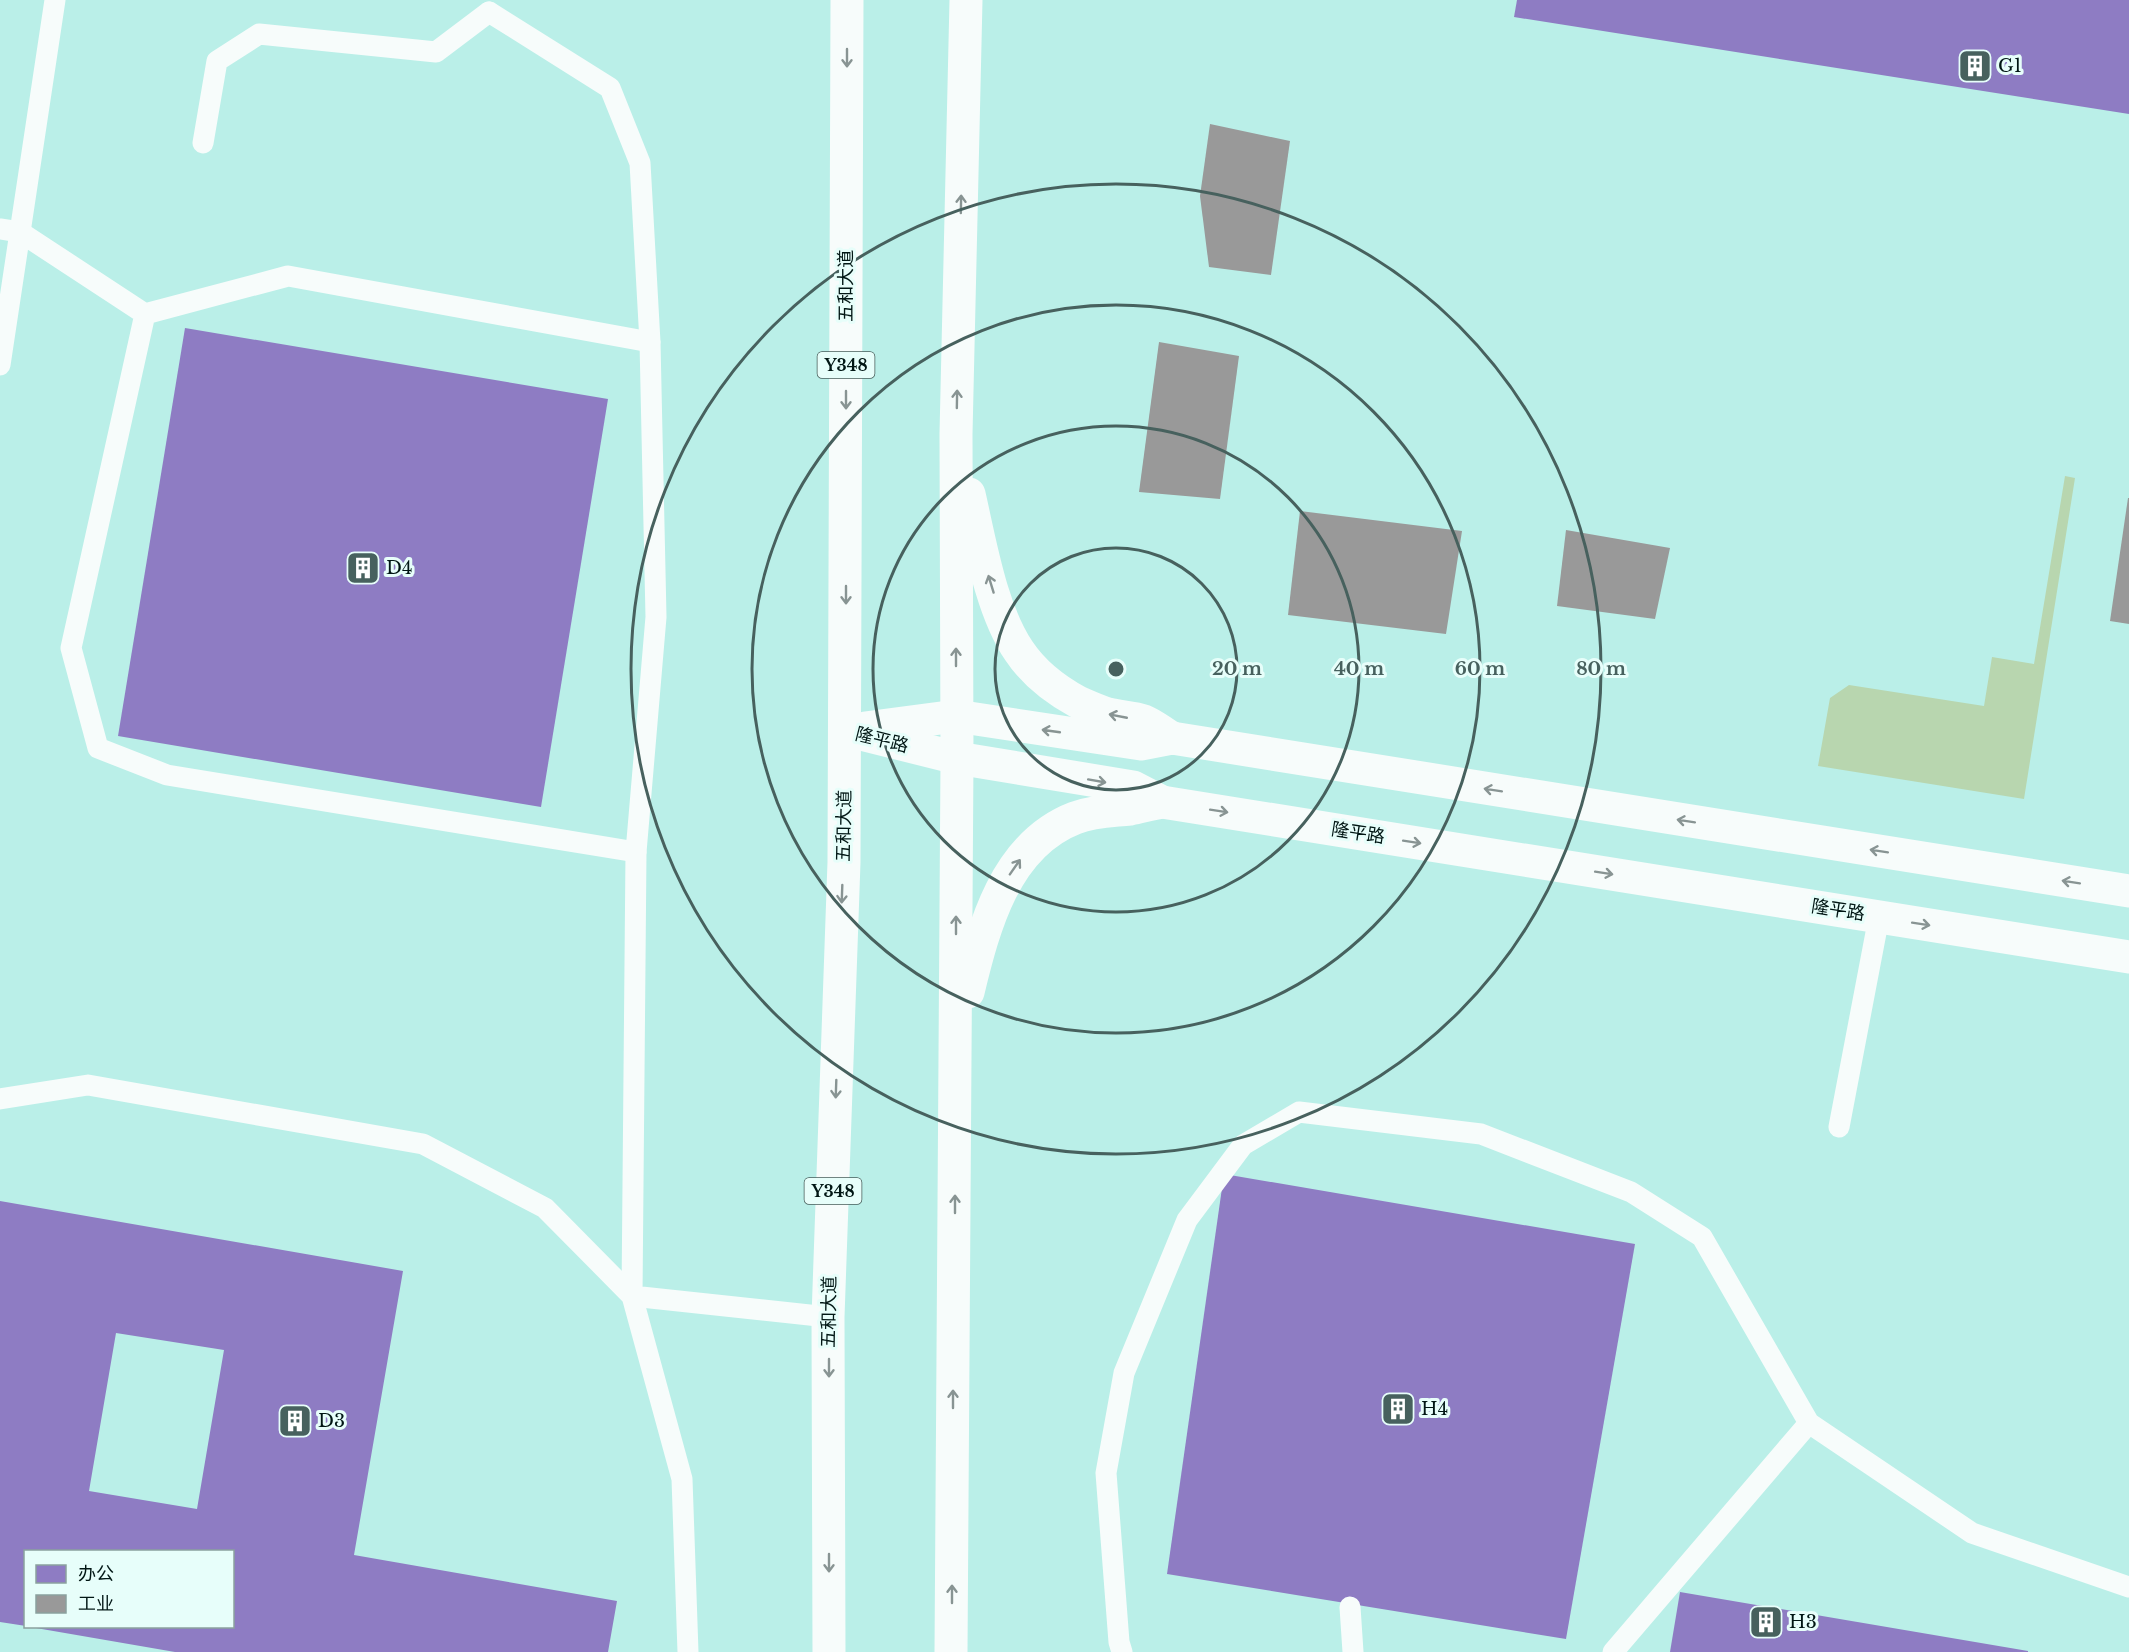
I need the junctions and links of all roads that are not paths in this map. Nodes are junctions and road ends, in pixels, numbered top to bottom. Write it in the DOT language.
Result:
graph roads {
  1 [pos="55,0"];
  2 [pos="847,0"];
  3 [pos="966,0"];
  4 [pos="489,6"];
  5 [pos="203,143"];
  6 [pos="10,231"];
  7 [pos="145,314"];
  8 [pos="650,342"];
  9 [pos="0,365"];
  10 [pos="956,434"];
  11 [pos="956,716"];
  12 [pos="844,730"];
  13 [pos="1172,738"];
  14 [pos="957,758"];
  15 [pos="1162,802"];
  16 [pos="636,852"];
  17 [pos="2129,891"];
  18 [pos="1879,917"];
  19 [pos="2129,957"];
  20 [pos="956,1040"];
  21 [pos="0,1099"];
  22 [pos="1839,1126"];
  23 [pos="632,1296"];
  24 [pos="828,1317"];
  25 [pos="1809,1423"];
  26 [pos="2129,1587"];
  27 [pos="1350,1607"];
  28 [pos="688,1652"];
  29 [pos="829,1652"];
  30 [pos="951,1652"];
  31 [pos="1122,1652"];
  32 [pos="1353,1652"];
  33 [pos="1613,1652"];
  1 -- 6 [label="lane"];
  2 -- 12 [label="main road, 五和大道 / Y348, one-way"];
  10 -- 3 [label="main road, one-way"];
  4 -- 5 [label="lane"];
  4 -- 8 [label="lane"];
  6 -- 7 [label="lane"];
  6 -- 9 [label="lane"];
  7 -- 8 [label="lane"];
  7 -- 16 [label="lane"];
  8 -- 16 [label="lane"];
  11 -- 10 [label="main road, one-way"];
  13 -- 10 [label="main road, one-way"];
  11 -- 12 [label="main road, 隆平路"];
  13 -- 11 [label="main road, 隆平路, one-way"];
  11 -- 14 [label="main road"];
  12 -- 14 [label="main road, 隆平路"];
  12 -- 24 [label="main road, 五和大道 / Y348, one-way"];
  17 -- 13 [label="main road, 隆平路, one-way"];
  14 -- 15 [label="main road, 隆平路, one-way"];
  20 -- 14 [label="main road, one-way"];
  15 -- 18 [label="main road, 隆平路, one-way"];
  20 -- 15 [label="main road, one-way"];
  16 -- 23 [label="lane"];
  18 -- 19 [label="main road, 隆平路, one-way"];
  18 -- 22 [label="lane"];
  30 -- 20 [label="main road, one-way"];
  21 -- 23 [label="lane"];
  23 -- 24 [label="lane"];
  23 -- 28 [label="lane"];
  24 -- 29 [label="main road, 五和大道 / Y348, one-way"];
  25 -- 26 [label="lane"];
  25 -- 31 [label="lane"];
  25 -- 33 [label="lane"];
  27 -- 32 [label="lane"];
}
